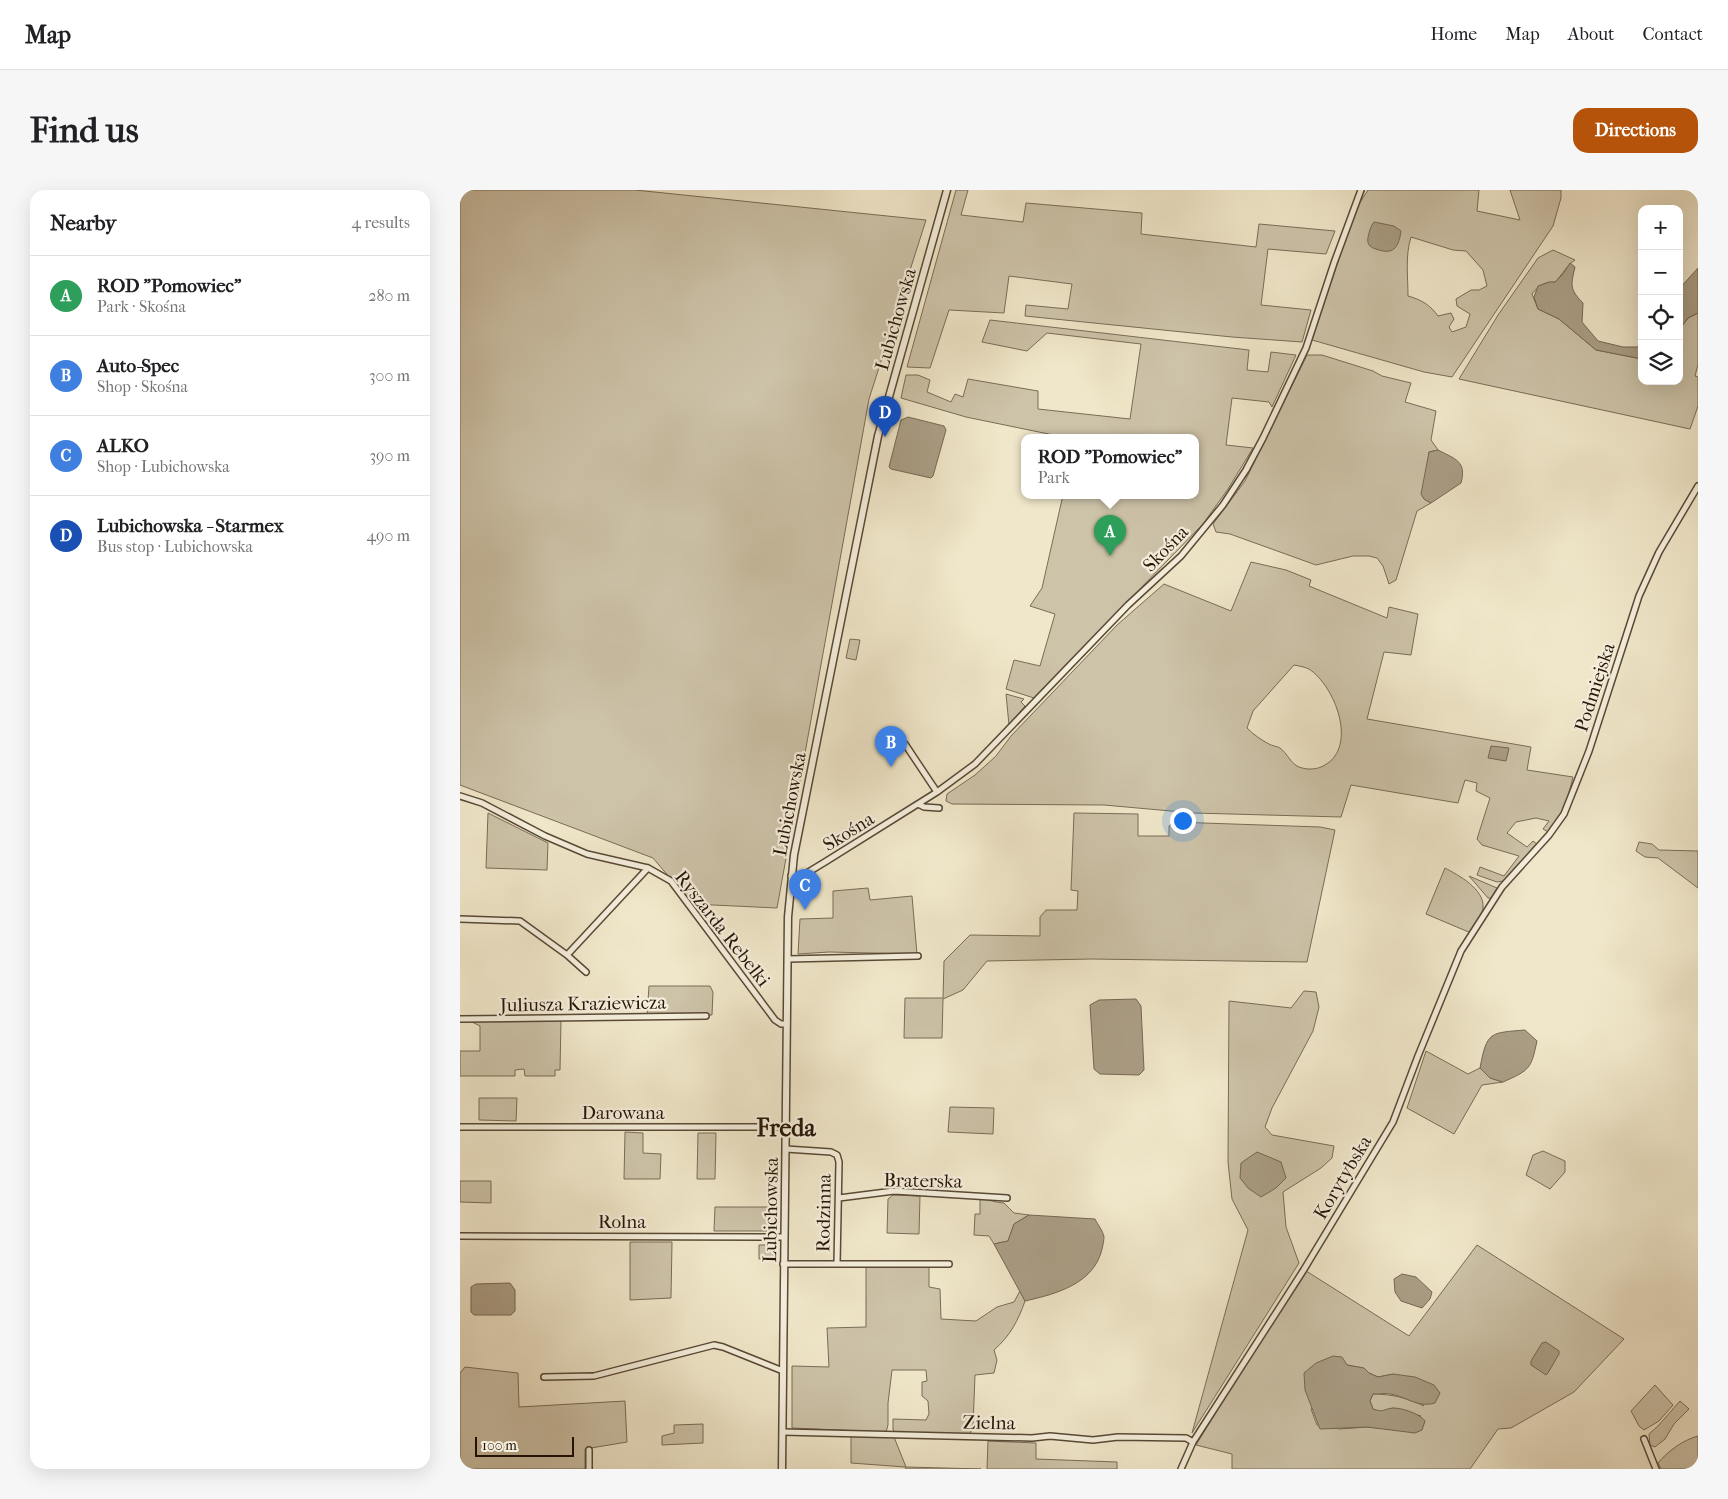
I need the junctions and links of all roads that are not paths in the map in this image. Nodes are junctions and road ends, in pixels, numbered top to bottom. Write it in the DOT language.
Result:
graph roads {
  1 [pos="946,190"];
  2 [pos="1361,190"];
  3 [pos="1698,486"];
  4 [pos="905,744"];
  5 [pos="937,792"];
  6 [pos="460,796"];
  7 [pos="918,804"];
  8 [pos="939,808"];
  9 [pos="648,868"];
  10 [pos="791,876"];
  11 [pos="1502,887"];
  12 [pos="460,919"];
  13 [pos="567,955"];
  14 [pos="918,956"];
  15 [pos="788,959"];
  16 [pos="586,972"];
  17 [pos="706,1016"];
  18 [pos="460,1019"];
  19 [pos="787,1024"];
  20 [pos="460,1127"];
  21 [pos="786,1127"];
  22 [pos="786,1149"];
  23 [pos="839,1198"];
  24 [pos="1007,1198"];
  25 [pos="460,1236"];
  26 [pos="784,1237"];
  27 [pos="784,1264"];
  28 [pos="837,1264"];
  29 [pos="950,1264"];
  30 [pos="783,1371"];
  31 [pos="544,1377"];
  32 [pos="783,1432"];
  33 [pos="1644,1439"];
  34 [pos="1193,1442"];
  35 [pos="588,1450"];
  36 [pos="589,1469"];
  37 [pos="782,1469"];
  38 [pos="1181,1469"];
  39 [pos="1656,1469"];
  1 -- 10 [label="street, Lubichowska"];
  2 -- 5 [label="street, Skośna"];
  3 -- 11 [label="street, Podmiejska"];
  4 -- 5 [label="street"];
  5 -- 7 [label="street, Skośna"];
  6 -- 9 [label="street, Ryszarda Rebelki"];
  7 -- 8 [label="street"];
  7 -- 10 [label="street, Skośna"];
  9 -- 13 [label="street"];
  9 -- 19 [label="street, Ryszarda Rebelki"];
  10 -- 15 [label="street, Lubichowska"];
  11 -- 34 [label="street, Korytybska"];
  12 -- 13 [label="street"];
  13 -- 16 [label="street"];
  14 -- 15 [label="street"];
  15 -- 19 [label="street, Lubichowska"];
  17 -- 18 [label="street, Juliusza Kraziewicza"];
  19 -- 21 [label="street, Lubichowska"];
  20 -- 21 [label="street, Darowana"];
  21 -- 22 [label="street, Lubichowska"];
  22 -- 23 [label="street, Rodzinna"];
  22 -- 26 [label="street, Lubichowska"];
  23 -- 24 [label="street, Braterska"];
  23 -- 28 [label="street, Rodzinna"];
  25 -- 26 [label="street, Rolna"];
  26 -- 27 [label="street, Lubichowska"];
  27 -- 28 [label="street"];
  27 -- 30 [label="street, Lubichowska"];
  28 -- 29 [label="street"];
  30 -- 31 [label="street"];
  30 -- 32 [label="street, Lubichowska"];
  32 -- 34 [label="street, Zielna"];
  32 -- 37 [label="street, Lubichowska"];
  33 -- 39 [label="street"];
  34 -- 38 [label="street, Korytybska"];
  35 -- 36 [label="street"];
}
